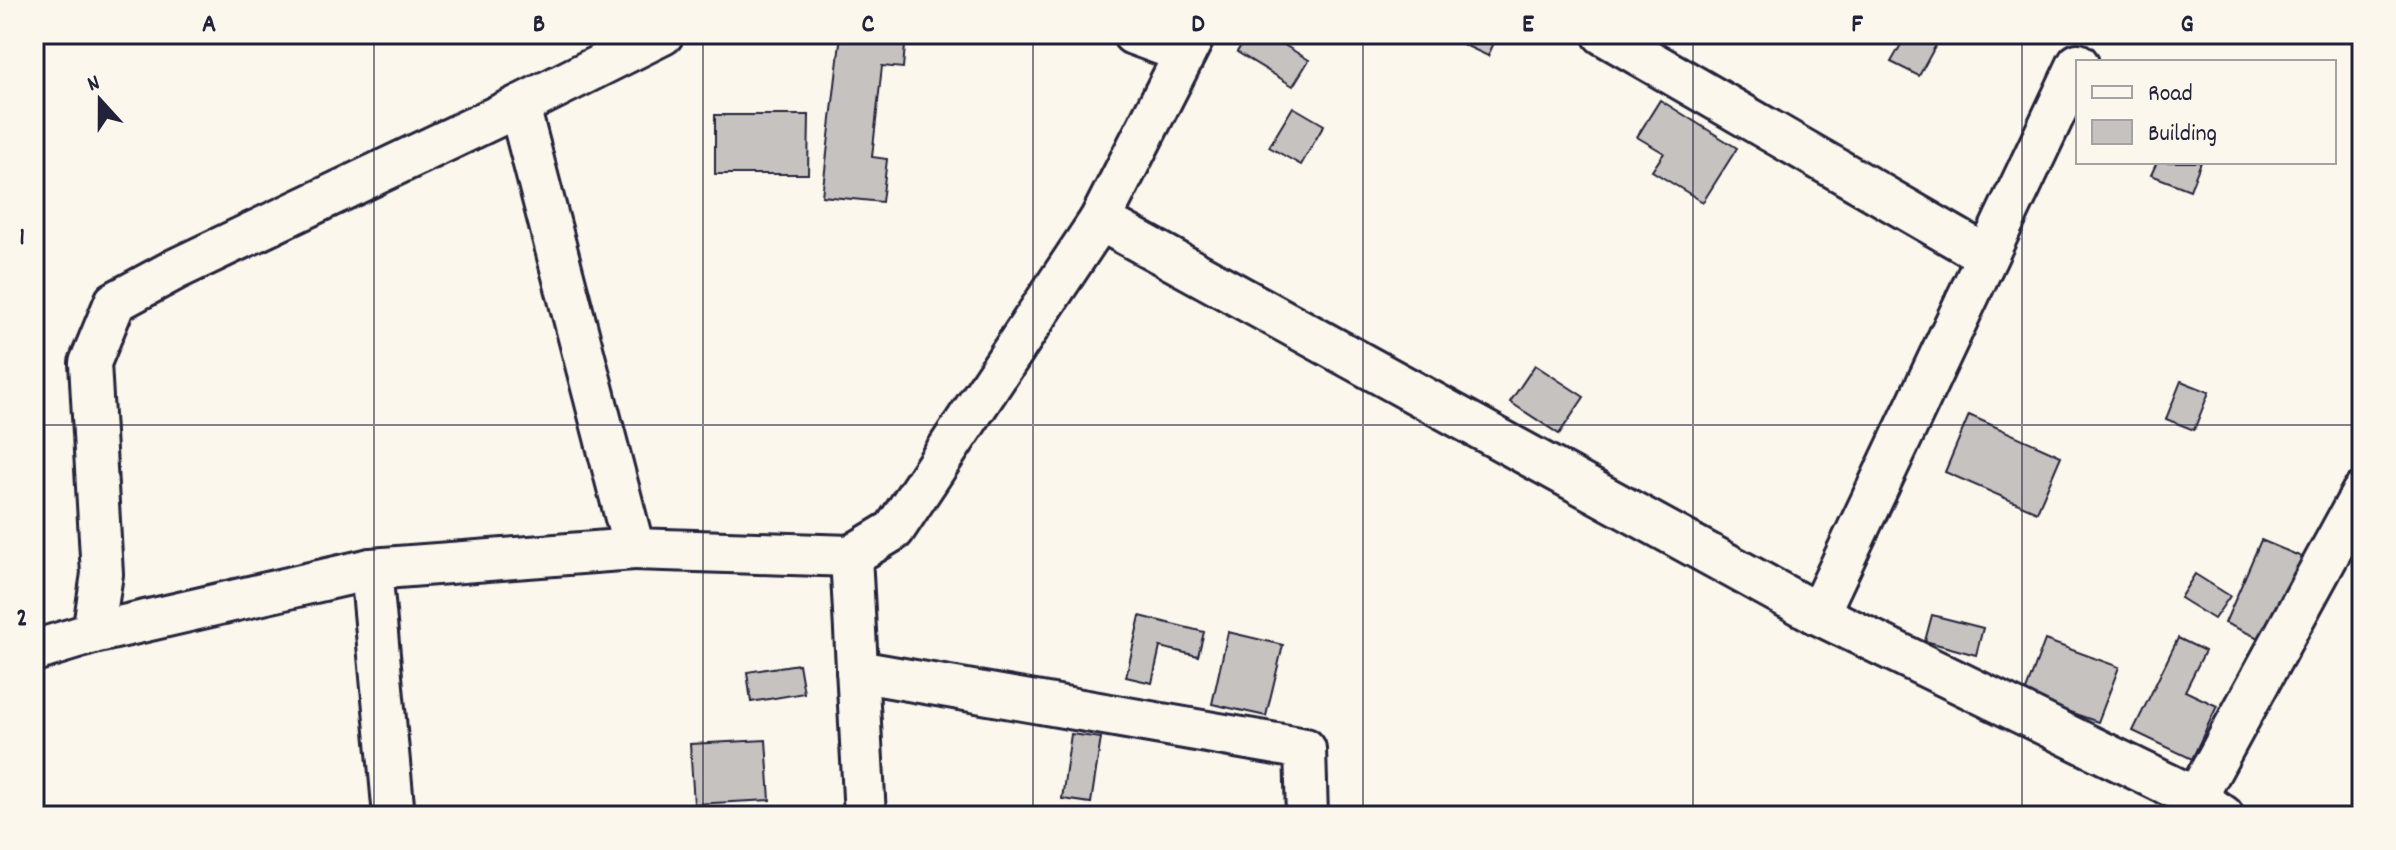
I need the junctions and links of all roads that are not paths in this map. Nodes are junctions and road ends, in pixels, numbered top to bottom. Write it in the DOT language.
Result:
graph roads {
  1 [pos="663,34"];
  2 [pos="1133,34"];
  3 [pos="1603,34"];
  4 [pos="2092,34"];
  5 [pos="1190,43"];
  6 [pos="2079,60"];
  7 [pos="2076,67"];
  8 [pos="519,106"];
  9 [pos="1100,220"];
  10 [pos="1987,256"];
  11 [pos="2362,493"];
  12 [pos="634,549"];
  13 [pos="851,556"];
  14 [pos="371,569"];
  15 [pos="1818,614"];
  16 [pos="93,633"];
  17 [pos="34,651"];
  18 [pos="857,671"];
  19 [pos="2210,807"];
  20 [pos="394,816"];
  21 [pos="865,816"];
  22 [pos="1307,816"];
  1 -- 8 [label="street"];
  2 -- 5 [label="street"];
  3 -- 10 [label="street"];
  4 -- 6 [label="street"];
  5 -- 9 [label="street"];
  7 -- 10 [label="street"];
  8 -- 12 [label="street"];
  8 -- 16 [label="street"];
  9 -- 13 [label="street"];
  9 -- 15 [label="street"];
  10 -- 15 [label="street"];
  11 -- 19 [label="street"];
  12 -- 13 [label="street"];
  12 -- 14 [label="street"];
  13 -- 18 [label="street"];
  14 -- 16 [label="street"];
  14 -- 20 [label="street"];
  15 -- 19 [label="street"];
  16 -- 17 [label="street"];
  18 -- 21 [label="street"];
  18 -- 22 [label="street"];
}
